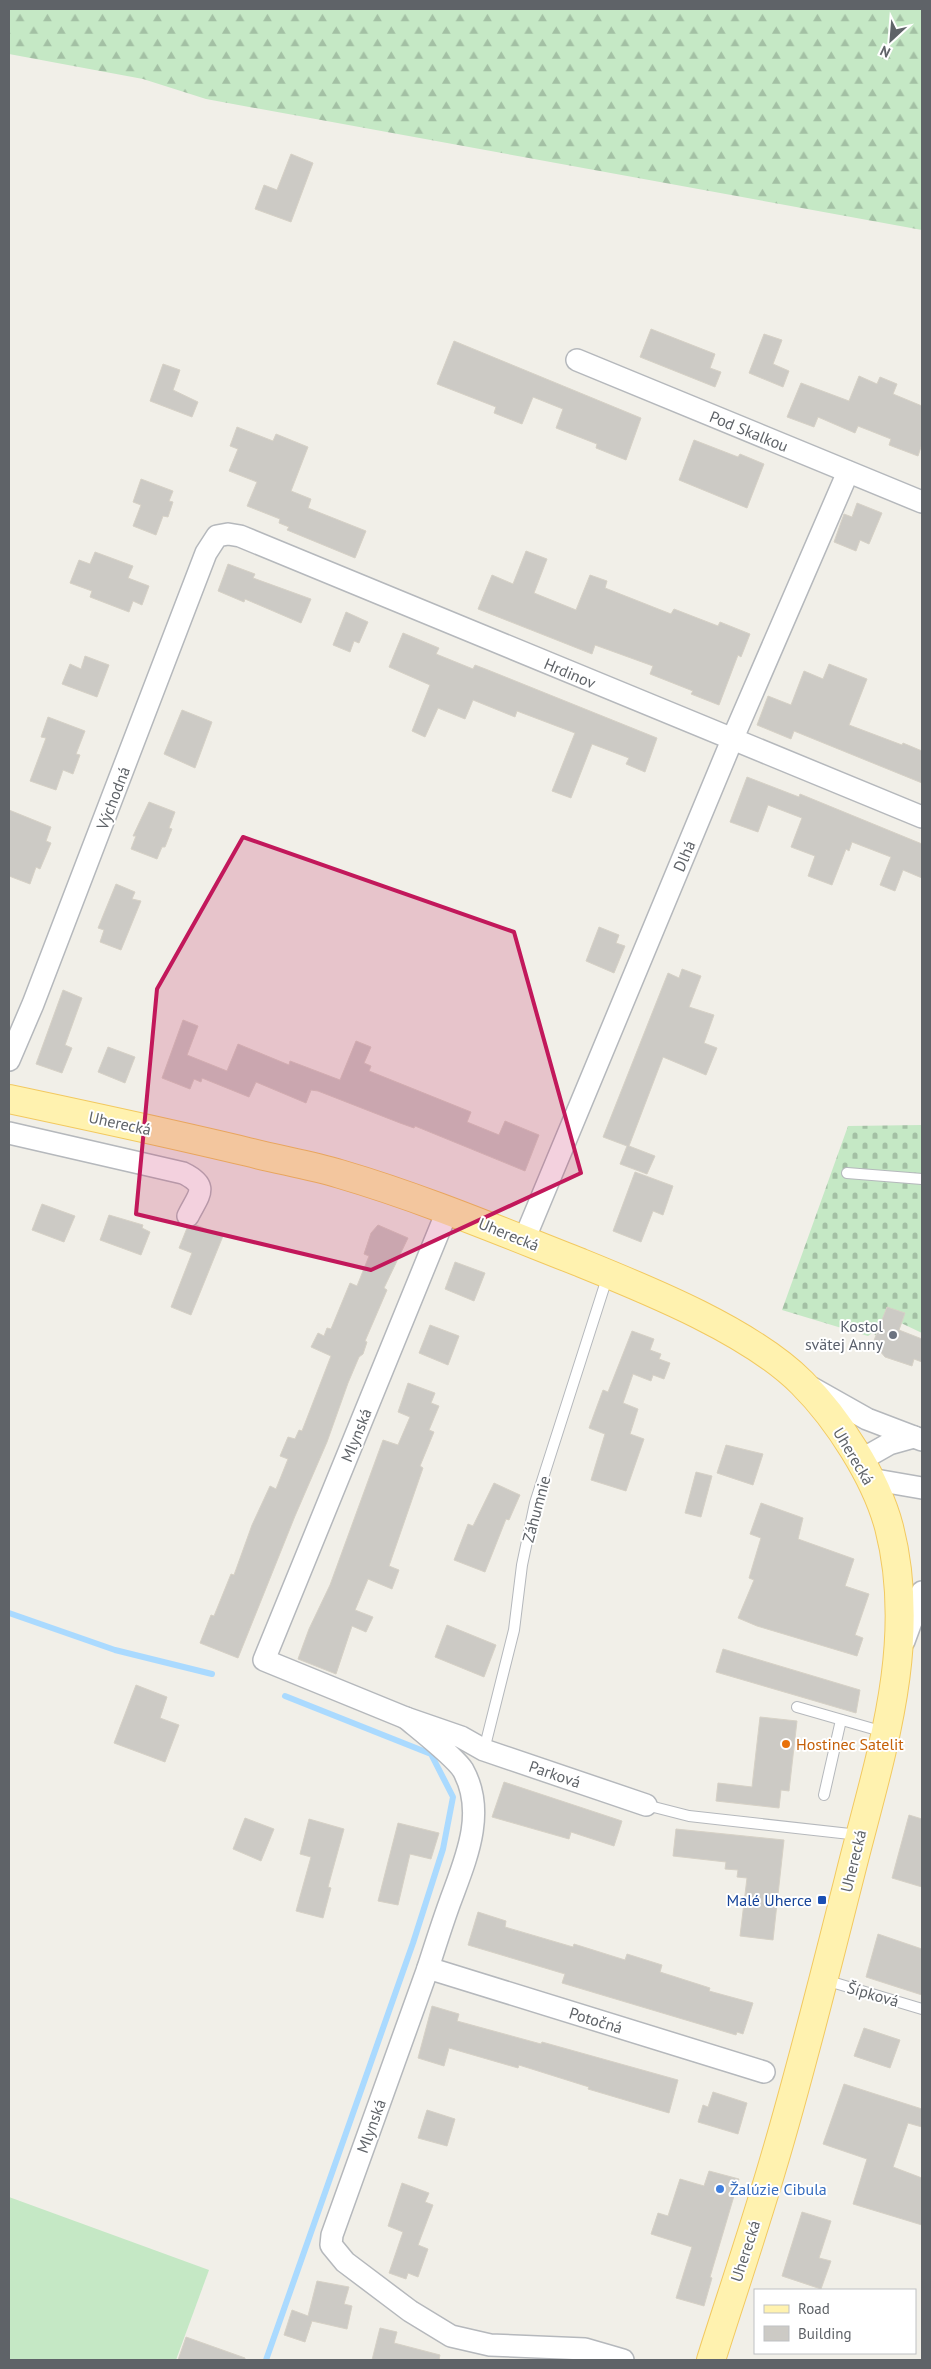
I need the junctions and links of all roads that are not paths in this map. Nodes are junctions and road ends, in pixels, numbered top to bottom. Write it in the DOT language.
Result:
graph roads {
  1 [pos="577,360"];
  2 [pos="848,472"];
  3 [pos="922,502"];
  4 [pos="218,536"];
  5 [pos="732,740"];
  6 [pos="922,817"];
  7 [pos="9,1060"];
  8 [pos="9,1099"];
  9 [pos="9,1133"];
  10 [pos="847,1173"];
  11 [pos="922,1179"];
  12 [pos="448,1210"];
  13 [pos="188,1216"];
  14 [pos="524,1240"];
  15 [pos="609,1274"];
  16 [pos="801,1382"];
  17 [pos="918,1439"];
  18 [pos="865,1470"];
  19 [pos="922,1488"];
  20 [pos="922,1592"];
  21 [pos="899,1653"];
  22 [pos="264,1660"];
  23 [pos="796,1707"];
  24 [pos="406,1718"];
  25 [pos="841,1720"];
  26 [pos="885,1733"];
  27 [pos="484,1750"];
  28 [pos="824,1795"];
  29 [pos="646,1805"];
  30 [pos="860,1835"];
  31 [pos="428,1968"];
  32 [pos="824,1980"];
  33 [pos="922,2009"];
  34 [pos="764,2072"];
  35 [pos="623,2360"];
  36 [pos="711,2360"];
  1 -- 2 [label="street, Pod Skalkou"];
  2 -- 3 [label="street, Pod Skalkou"];
  2 -- 5 [label="street, Dlhá"];
  4 -- 5 [label="street, Hrdinov"];
  4 -- 7 [label="street, Východná"];
  5 -- 6 [label="street, Hrdinov"];
  5 -- 14 [label="street, Dlhá"];
  8 -- 12 [label="main road, Uherecká"];
  9 -- 13 [label="street"];
  10 -- 11 [label="lane"];
  12 -- 14 [label="main road, Uherecká"];
  12 -- 22 [label="street, Mlynská"];
  14 -- 15 [label="main road, Uherecká"];
  15 -- 16 [label="main road, Uherecká"];
  15 -- 27 [label="lane, Záhumnie"];
  16 -- 17 [label="street"];
  16 -- 18 [label="main road, Uherecká"];
  17 -- 18 [label="street"];
  18 -- 19 [label="street"];
  18 -- 21 [label="main road, Uherecká"];
  20 -- 21 [label="street"];
  21 -- 26 [label="main road, Uherecká"];
  22 -- 24 [label="street, Parková"];
  23 -- 25 [label="lane"];
  24 -- 27 [label="street, Parková"];
  24 -- 31 [label="street, Mlynská"];
  25 -- 26 [label="lane"];
  25 -- 28 [label="lane"];
  26 -- 30 [label="main road, Uherecká"];
  27 -- 29 [label="street, Parková"];
  29 -- 30 [label="lane, Parková"];
  30 -- 32 [label="main road, Uherecká"];
  31 -- 34 [label="street, Potočná"];
  31 -- 35 [label="street, Mlynská"];
  32 -- 33 [label="lane, Šípková"];
  32 -- 36 [label="main road, Uherecká"];
}
